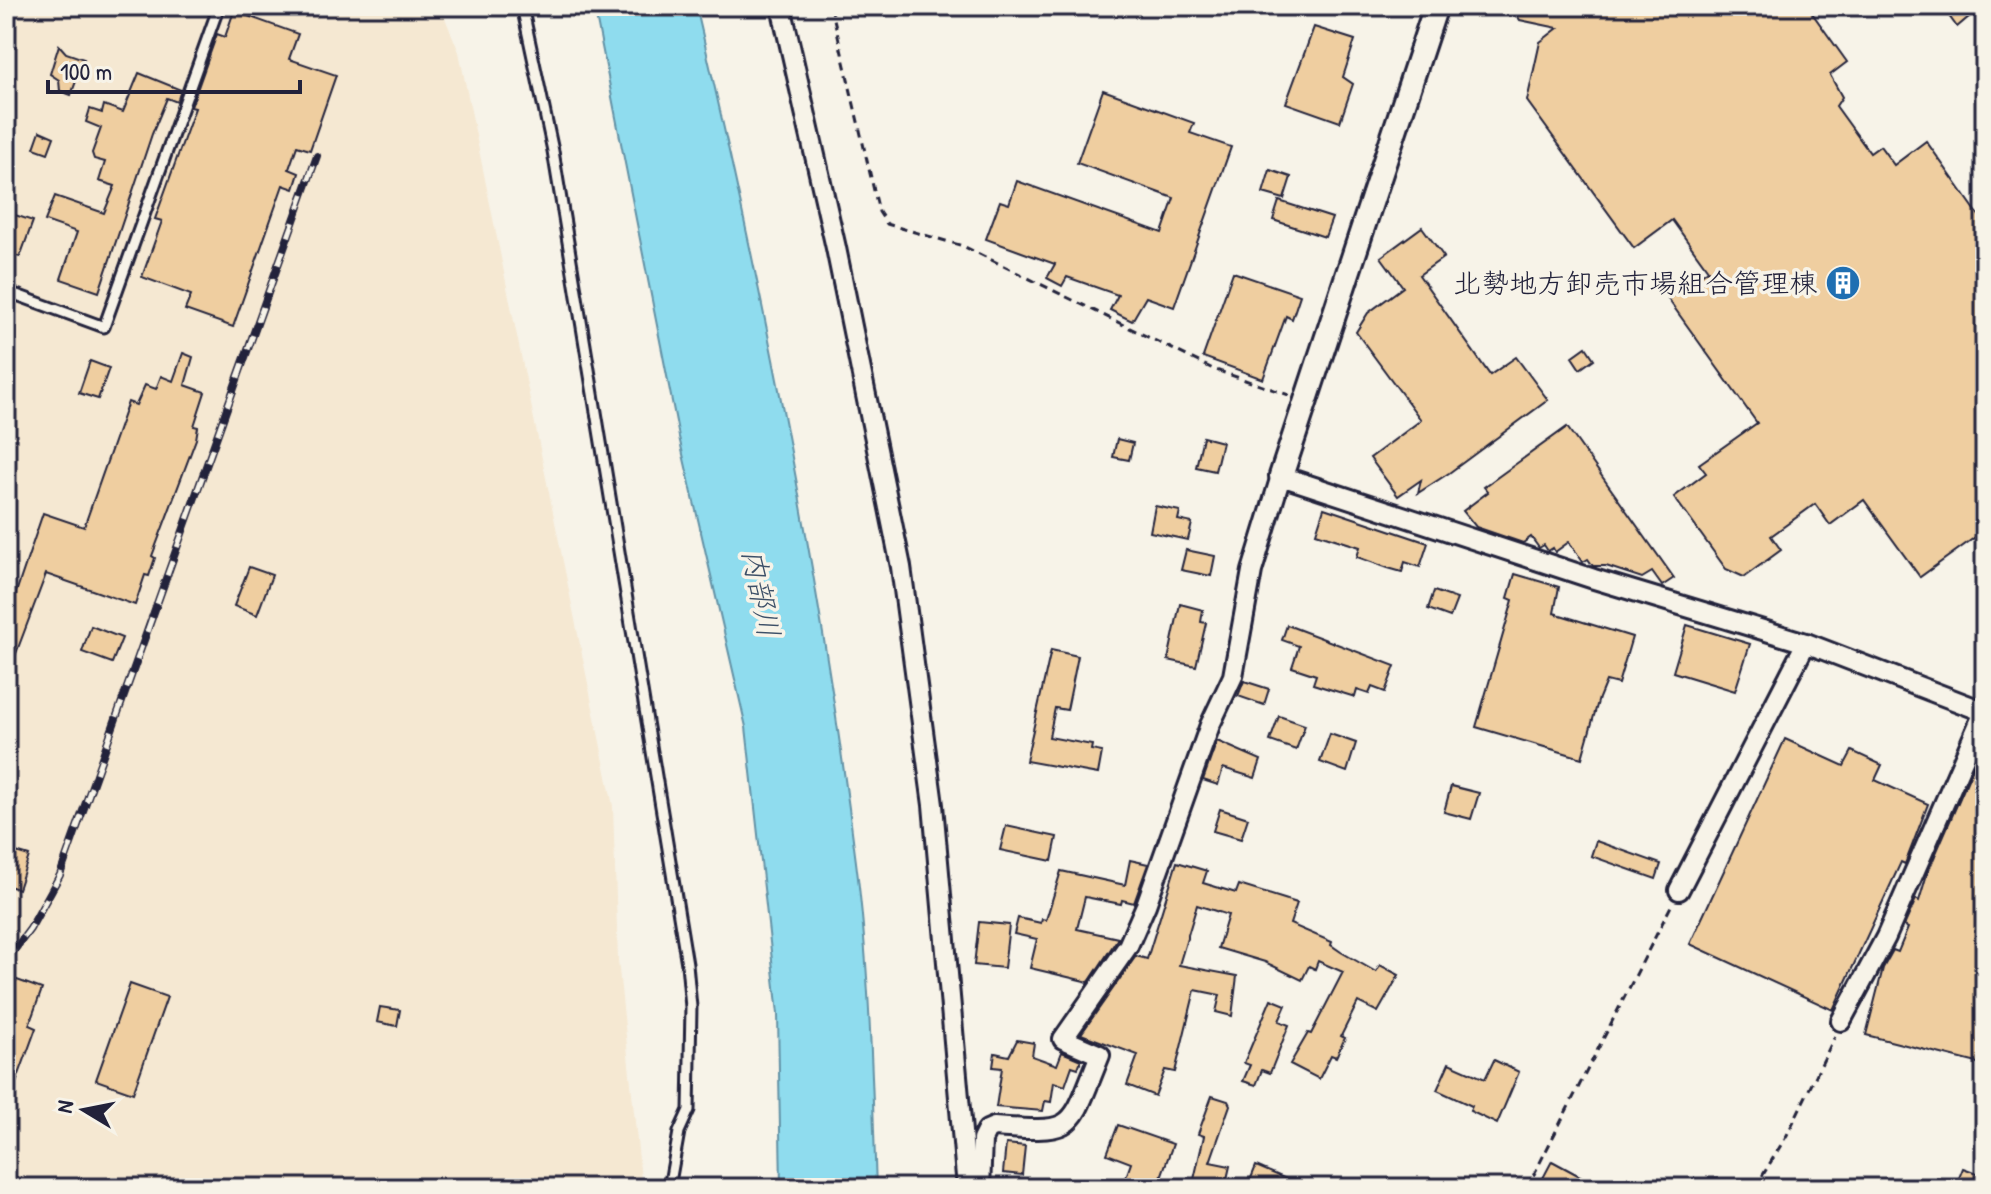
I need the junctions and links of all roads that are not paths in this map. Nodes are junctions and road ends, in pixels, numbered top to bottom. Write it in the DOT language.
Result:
graph roads {
  1 [pos="219,6"];
  2 [pos="522,6"];
  3 [pos="781,6"];
  4 [pos="1436,6"];
  5 [pos="6,291"];
  6 [pos="1281,476"];
  7 [pos="1806,643"];
  8 [pos="1985,712"];
  9 [pos="1679,890"];
  10 [pos="1841,1021"];
  11 [pos="669,1188"];
  12 [pos="967,1188"];
  13 [pos="980,1188"];
  1 -- 5 [label="lane"];
  2 -- 11 [label="lane"];
  3 -- 12 [label="street"];
  4 -- 6 [label="street"];
  6 -- 7 [label="street"];
  6 -- 13 [label="street"];
  7 -- 8 [label="street"];
  7 -- 9 [label="street"];
  8 -- 10 [label="street"];
}
